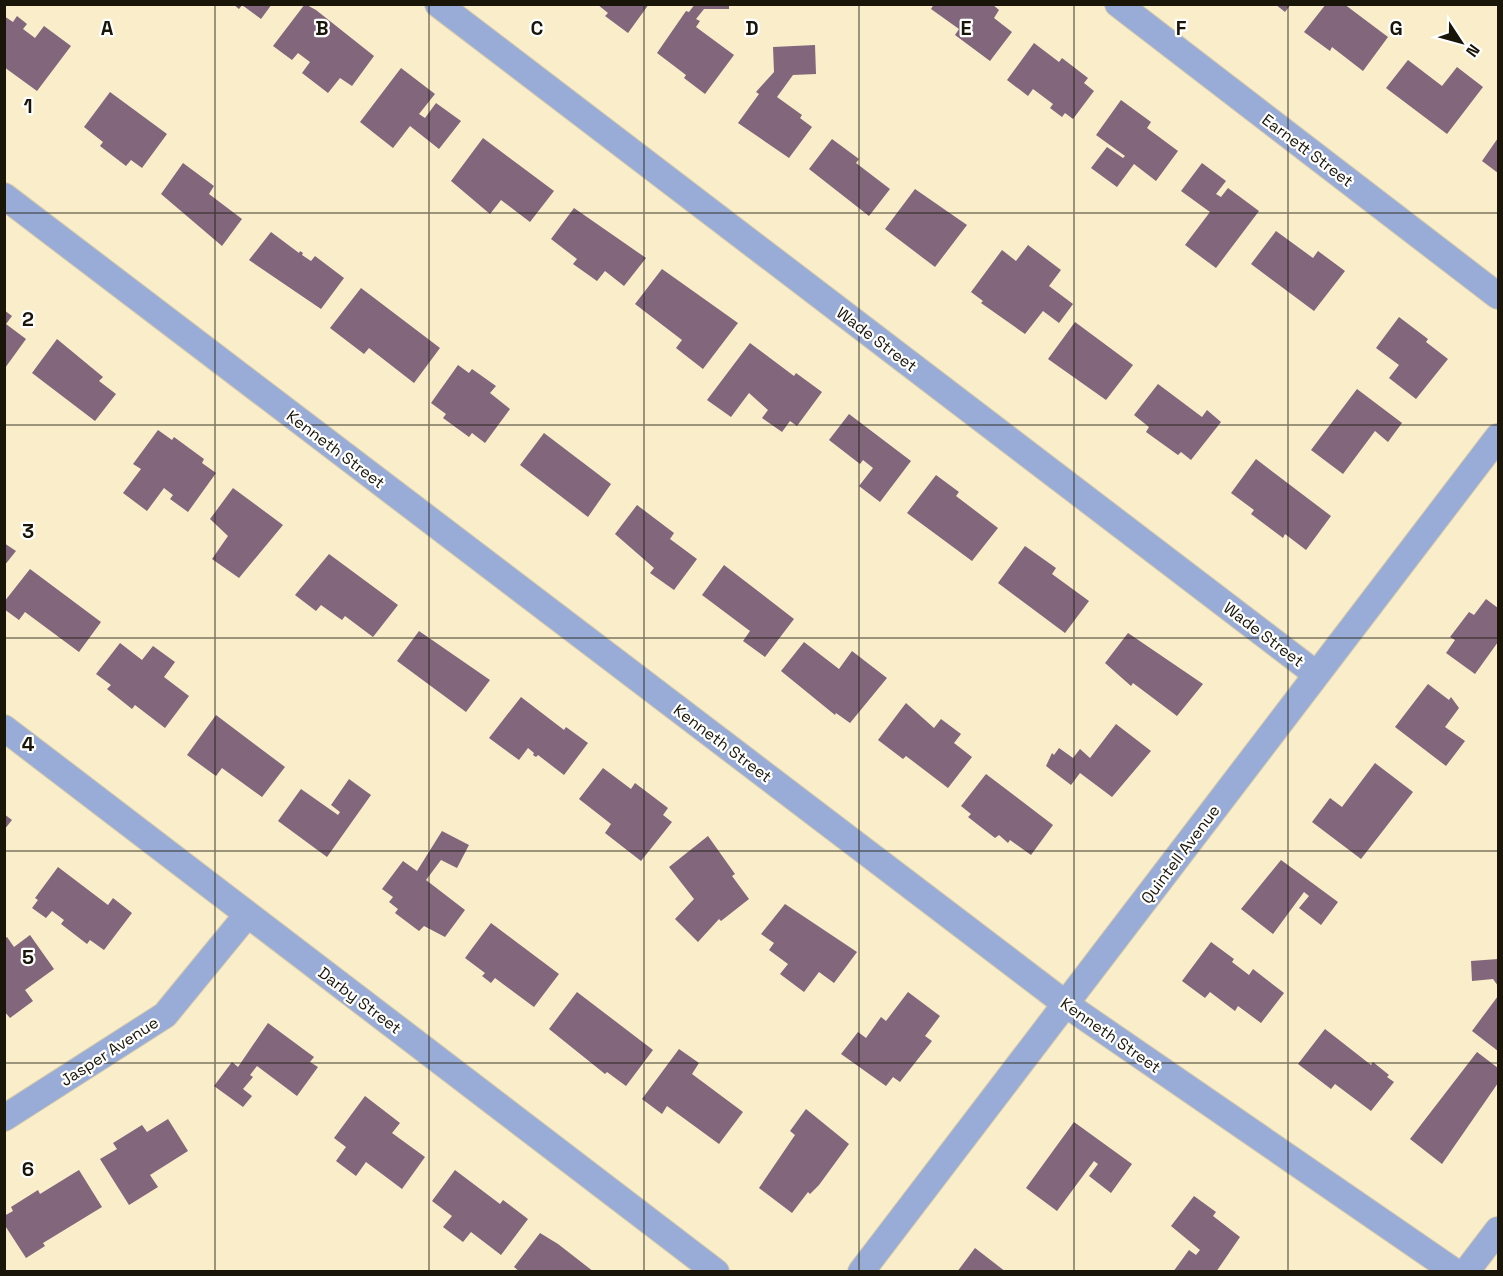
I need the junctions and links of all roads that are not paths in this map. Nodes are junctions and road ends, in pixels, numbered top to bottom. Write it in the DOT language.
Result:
graph roads {
  1 [pos="438,4"];
  2 [pos="1118,4"];
  3 [pos="4,196"];
  4 [pos="1498,296"];
  5 [pos="1498,437"];
  6 [pos="1316,674"];
  7 [pos="4,728"];
  8 [pos="248,915"];
  9 [pos="1067,1005"];
  10 [pos="4,1118"];
  11 [pos="1498,1230"];
  12 [pos="716,1272"];
  13 [pos="861,1272"];
  14 [pos="1455,1272"];
  15 [pos="1467,1272"];
  1 -- 6 [label="street, Wade Street"];
  2 -- 4 [label="street, Earnett Street"];
  3 -- 9 [label="street, Kenneth Street"];
  5 -- 6 [label="street, Quintell Avenue"];
  6 -- 9 [label="street, Quintell Avenue"];
  7 -- 8 [label="street, Darby Street"];
  8 -- 10 [label="street, Jasper Avenue"];
  8 -- 12 [label="street, Darby Street"];
  9 -- 13 [label="street, Quintell Avenue"];
  9 -- 14 [label="street, Kenneth Street"];
  11 -- 15 [label="street"];
}
